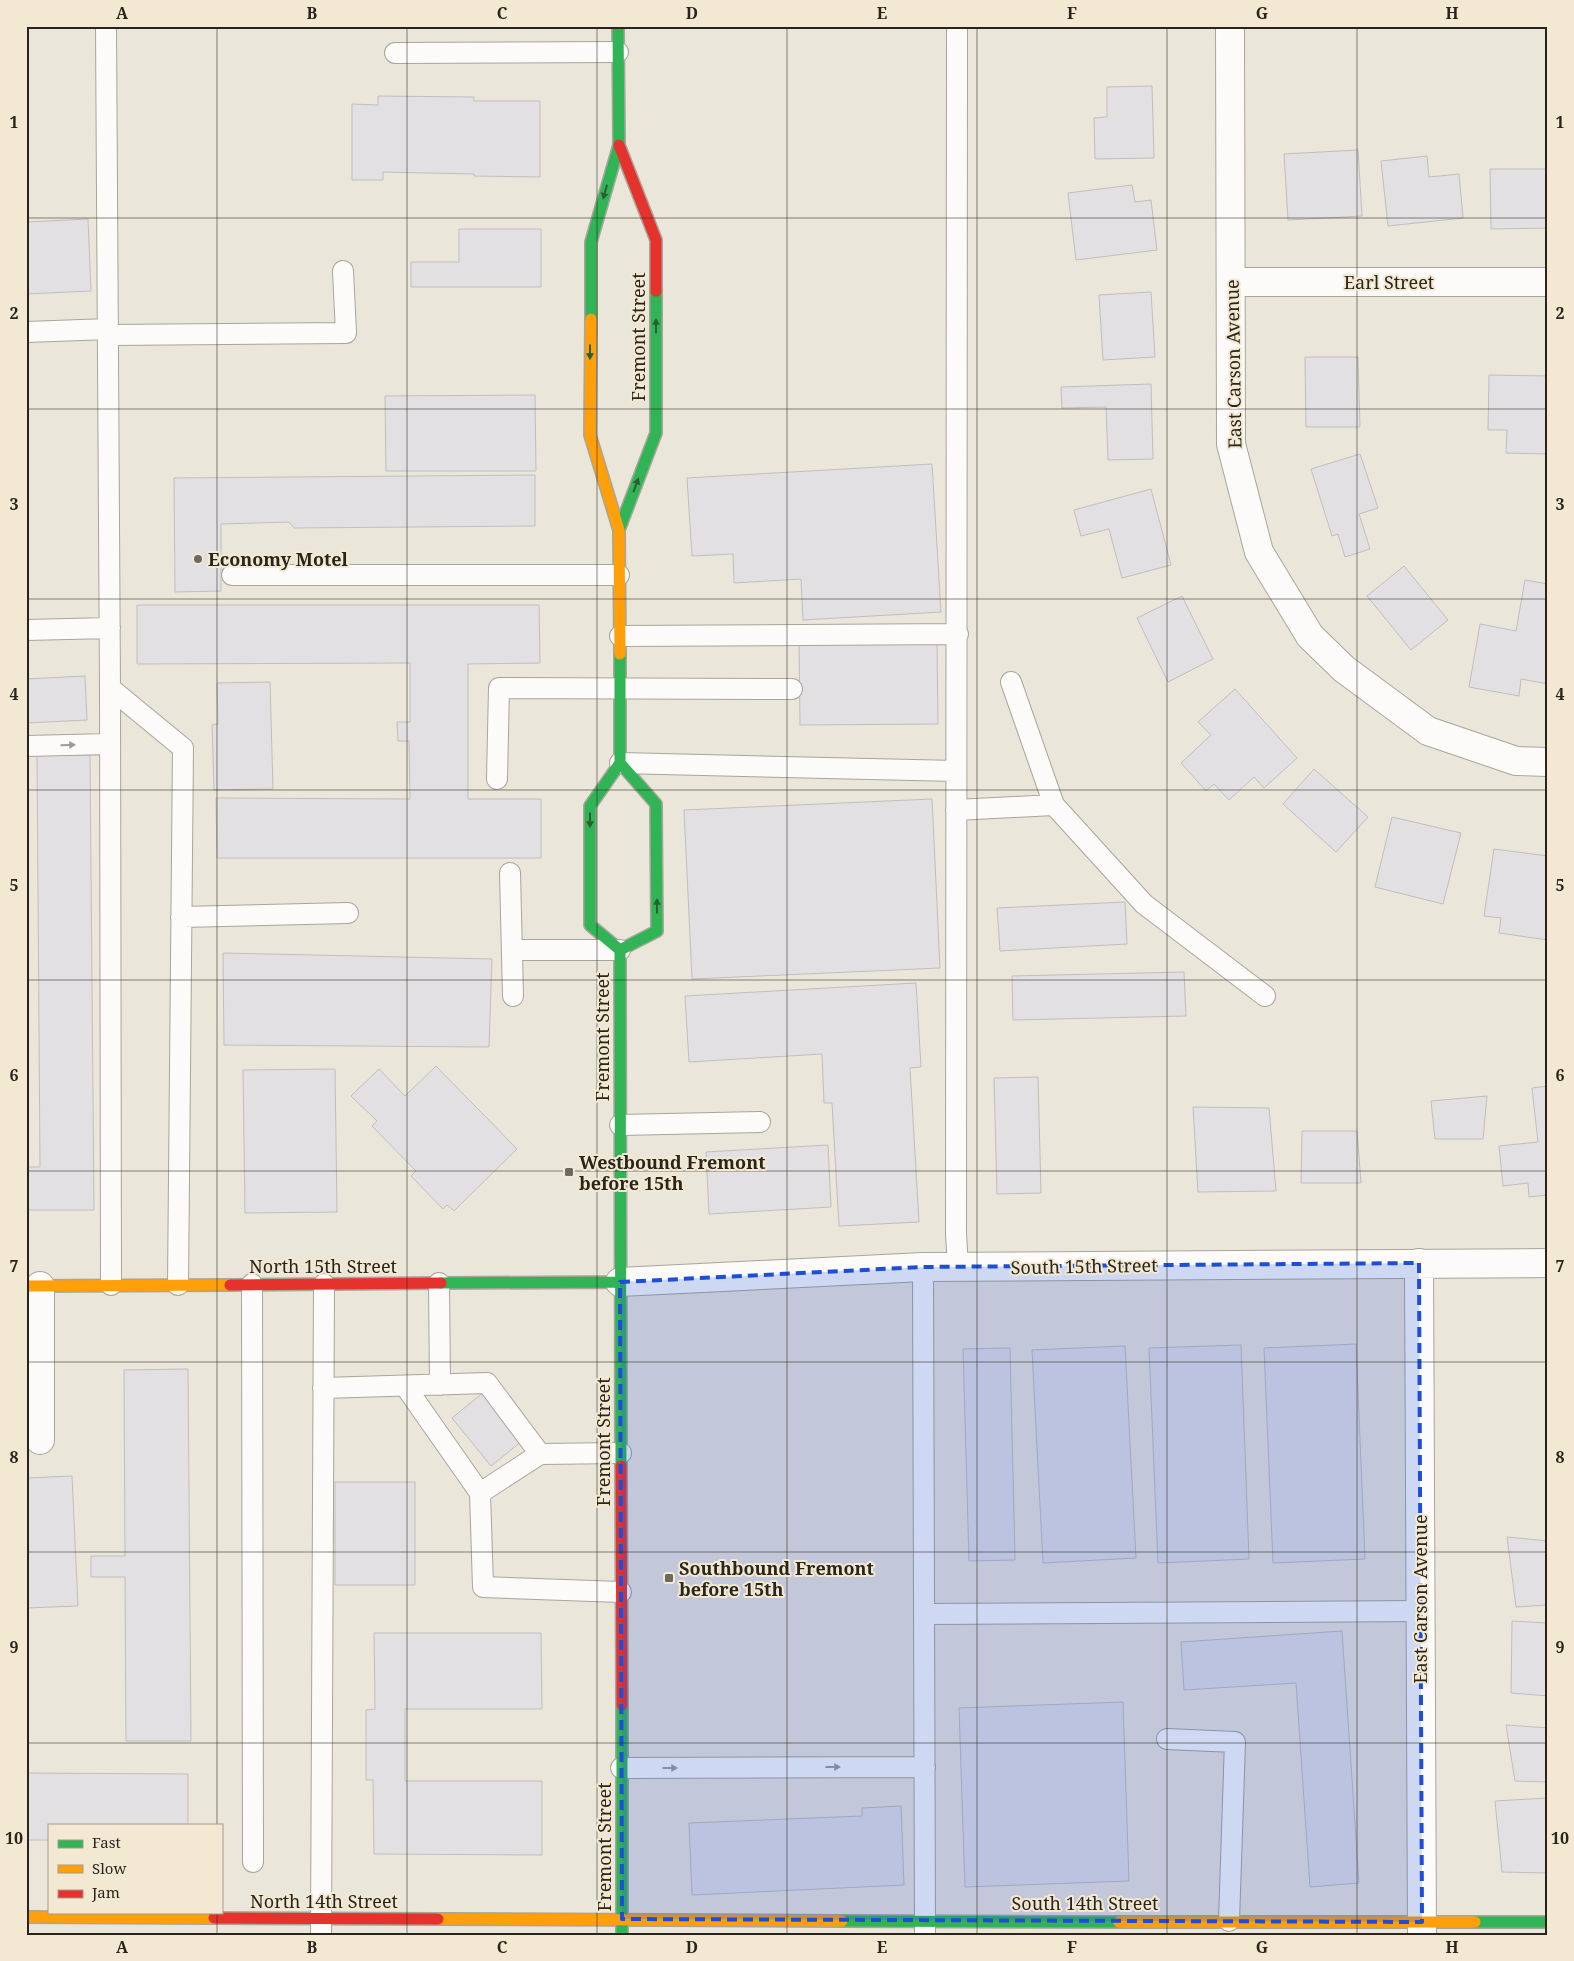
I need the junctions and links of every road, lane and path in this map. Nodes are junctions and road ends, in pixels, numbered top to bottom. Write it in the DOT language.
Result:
graph roads {
  1 [pos="106,26"];
  2 [pos="618,26"];
  3 [pos="957,26"];
  4 [pos="1230,26"];
  5 [pos="618,52"];
  6 [pos="395,53"];
  7 [pos="619,145"];
  8 [pos="343,271"];
  9 [pos="1231,282"];
  10 [pos="1548,282"];
  11 [pos="26,332"];
  12 [pos="109,332"];
  13 [pos="619,530"];
  14 [pos="232,575"];
  15 [pos="619,575"];
  16 [pos="110,628"];
  17 [pos="26,630"];
  18 [pos="958,634"];
  19 [pos="620,636"];
  20 [pos="1011,682"];
  21 [pos="620,687"];
  22 [pos="110,688"];
  23 [pos="792,689"];
  24 [pos="110,744"];
  25 [pos="26,746"];
  26 [pos="1548,762"];
  27 [pos="620,763"];
  28 [pos="956,771"];
  29 [pos="497,779"];
  30 [pos="1054,805"];
  31 [pos="956,810"];
  32 [pos="510,873"];
  33 [pos="348,913"];
  34 [pos="181,917"];
  35 [pos="512,950"];
  36 [pos="620,950"];
  37 [pos="513,996"];
  38 [pos="1265,996"];
  39 [pos="760,1122"];
  40 [pos="620,1124"];
  41 [pos="1419,1263"];
  42 [pos="1548,1263"];
  43 [pos="924,1267"];
  44 [pos="958,1267"];
  45 [pos="620,1282"];
  46 [pos="438,1283"];
  47 [pos="252,1284"];
  48 [pos="324,1284"];
  49 [pos="111,1285"];
  50 [pos="178,1285"];
  51 [pos="33,1286"];
  52 [pos="440,1385"];
  53 [pos="405,1386"];
  54 [pos="323,1388"];
  55 [pos="40,1440"];
  56 [pos="621,1453"];
  57 [pos="540,1454"];
  58 [pos="480,1493"];
  59 [pos="621,1592"];
  60 [pos="1420,1611"];
  61 [pos="925,1614"];
  62 [pos="1167,1739"];
  63 [pos="925,1767"];
  64 [pos="621,1768"];
  65 [pos="253,1862"];
  66 [pos="26,1917"];
  67 [pos="622,1920"];
  68 [pos="1229,1921"];
  69 [pos="1548,1922"];
  70 [pos="321,1927"];
  71 [pos="926,1927"];
  72 [pos="1422,1928"];
  73 [pos="622,1935"];
  1 -- 12 [label="lane"];
  2 -- 5 [label="main road, Fremont Street"];
  3 -- 18 [label="lane"];
  4 -- 9 [label="street, East Carson Avenue"];
  5 -- 6 [label="lane"];
  5 -- 7 [label="main road, Fremont Street"];
  7 -- 13 [label="main road, Fremont Street, one-way"];
  13 -- 7 [label="main road, Fremont Street, one-way"];
  8 -- 12 [label="lane"];
  9 -- 10 [label="street, Earl Street"];
  9 -- 26 [label="street, East Carson Avenue"];
  11 -- 12 [label="lane"];
  12 -- 16 [label="lane"];
  13 -- 15 [label="main road, Fremont Street"];
  14 -- 15 [label="lane"];
  15 -- 19 [label="main road, Fremont Street"];
  16 -- 17 [label="lane"];
  16 -- 22 [label="lane"];
  18 -- 19 [label="lane"];
  18 -- 28 [label="lane"];
  19 -- 21 [label="main road, Fremont Street"];
  20 -- 30 [label="lane"];
  21 -- 23 [label="lane"];
  21 -- 27 [label="main road, Fremont Street"];
  21 -- 29 [label="lane"];
  22 -- 24 [label="lane"];
  22 -- 34 [label="lane"];
  25 -- 24 [label="lane, one-way"];
  24 -- 49 [label="lane"];
  27 -- 28 [label="lane"];
  27 -- 36 [label="main road, Fremont Street, one-way"];
  36 -- 27 [label="main road, Fremont Street, one-way"];
  28 -- 31 [label="lane"];
  30 -- 31 [label="lane"];
  30 -- 38 [label="lane"];
  31 -- 44 [label="lane"];
  32 -- 35 [label="lane"];
  33 -- 34 [label="lane"];
  34 -- 50 [label="lane"];
  35 -- 36 [label="lane"];
  35 -- 37 [label="lane"];
  36 -- 40 [label="main road, Fremont Street"];
  39 -- 40 [label="lane"];
  40 -- 45 [label="main road, Fremont Street"];
  41 -- 42 [label="street, South 15th Street"];
  41 -- 44 [label="street, South 15th Street"];
  41 -- 60 [label="street, East Carson Avenue"];
  43 -- 44 [label="street, South 15th Street"];
  43 -- 45 [label="street, South 15th Street"];
  43 -- 61 [label="lane"];
  45 -- 46 [label="main road, North 15th Street"];
  45 -- 56 [label="main road, Fremont Street"];
  46 -- 48 [label="main road, North 15th Street"];
  46 -- 52 [label="lane"];
  47 -- 48 [label="main road, North 15th Street"];
  47 -- 50 [label="main road, North 15th Street"];
  47 -- 65 [label="lane"];
  48 -- 54 [label="lane"];
  49 -- 50 [label="main road, North 15th Street"];
  49 -- 51 [label="main road, North 15th Street"];
  51 -- 55 [label="street"];
  52 -- 53 [label="lane"];
  52 -- 57 [label="lane"];
  53 -- 54 [label="lane"];
  53 -- 58 [label="lane"];
  54 -- 70 [label="lane"];
  56 -- 57 [label="lane"];
  56 -- 59 [label="main road, Fremont Street"];
  57 -- 58 [label="lane"];
  58 -- 59 [label="lane"];
  59 -- 64 [label="main road, Fremont Street"];
  60 -- 61 [label="lane"];
  60 -- 72 [label="street, East Carson Avenue"];
  61 -- 63 [label="lane"];
  62 -- 68 [label="lane"];
  64 -- 63 [label="lane, one-way"];
  63 -- 71 [label="lane"];
  64 -- 67 [label="main road, Fremont Street"];
  66 -- 70 [label="main road, North 14th Street"];
  67 -- 70 [label="main road, North 14th Street"];
  67 -- 71 [label="main road, South 14th Street"];
  67 -- 73 [label="main road, Fremont Street"];
  68 -- 71 [label="main road, South 14th Street"];
  68 -- 72 [label="main road, South 14th Street"];
  69 -- 72 [label="main road, South 14th Street"];
}
